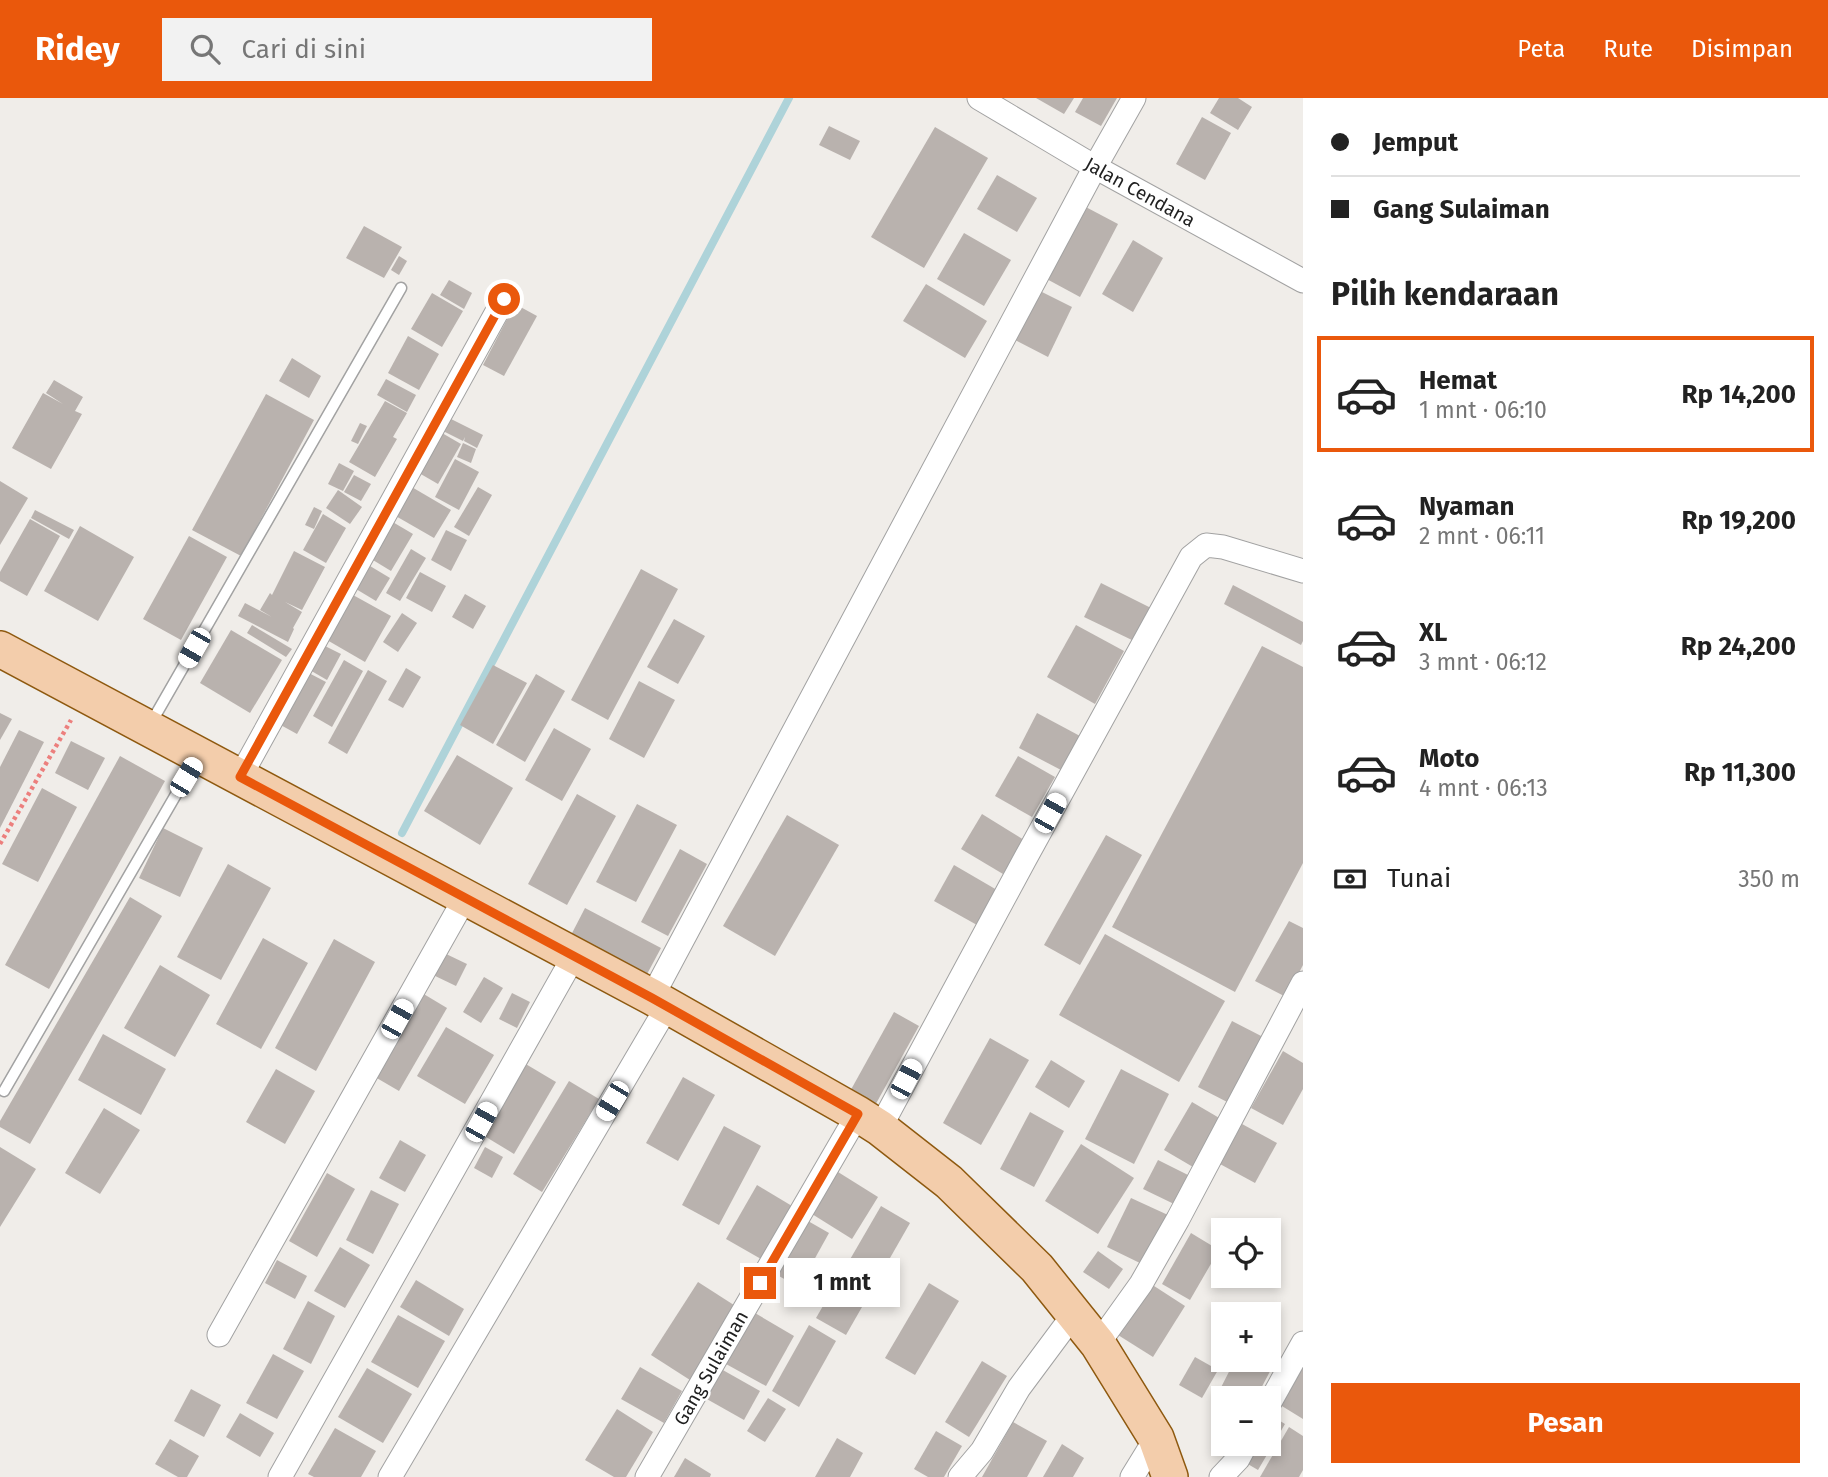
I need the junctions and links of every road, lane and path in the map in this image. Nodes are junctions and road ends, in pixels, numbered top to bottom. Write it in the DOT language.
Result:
graph roads {
  1 [pos="979,98"];
  2 [pos="1133,98"];
  3 [pos="1094,167"];
  4 [pos="1303,281"];
  5 [pos="401,288"];
  6 [pos="504,299"];
  7 [pos="1303,571"];
  8 [pos="0,649"];
  9 [pos="85,694"];
  10 [pos="148,728"];
  11 [pos="199,756"];
  12 [pos="240,777"];
  13 [pos="0,844"];
  14 [pos="465,898"];
  15 [pos="574,956"];
  16 [pos="1303,984"];
  17 [pos="660,1002"];
  18 [pos="4,1091"];
  19 [pos="869,1121"];
  20 [pos="1074,1314"];
  21 [pos="219,1335"];
  22 [pos="1303,1343"];
  23 [pos="1098,1344"];
  24 [pos="1279,1386"];
  25 [pos="1156,1438"];
  26 [pos="1240,1456"];
  27 [pos="280,1477"];
  28 [pos="390,1477"];
  29 [pos="648,1477"];
  30 [pos="960,1477"];
  31 [pos="1132,1477"];
  32 [pos="1170,1477"];
  33 [pos="1221,1477"];
  1 -- 3 [label="street, Jalan Cendana"];
  2 -- 3 [label="street"];
  3 -- 4 [label="street, Jalan Cendana"];
  3 -- 17 [label="street"];
  5 -- 10 [label="lane"];
  6 -- 12 [label="street"];
  7 -- 19 [label="street, Gang Sulaiman"];
  8 -- 9 [label="main road"];
  9 -- 10 [label="main road"];
  9 -- 13 [label="path"];
  10 -- 11 [label="main road"];
  11 -- 12 [label="main road"];
  11 -- 18 [label="lane"];
  12 -- 14 [label="main road"];
  14 -- 15 [label="main road"];
  14 -- 21 [label="street"];
  15 -- 17 [label="main road"];
  15 -- 27 [label="street"];
  16 -- 23 [label="street"];
  17 -- 19 [label="main road"];
  17 -- 28 [label="street"];
  19 -- 20 [label="main road"];
  19 -- 29 [label="street, Gang Sulaiman"];
  20 -- 23 [label="main road"];
  20 -- 30 [label="street"];
  22 -- 24 [label="street"];
  23 -- 25 [label="main road"];
  25 -- 31 [label="street"];
  25 -- 32 [label="main road"];
  26 -- 33 [label="street"];
}
